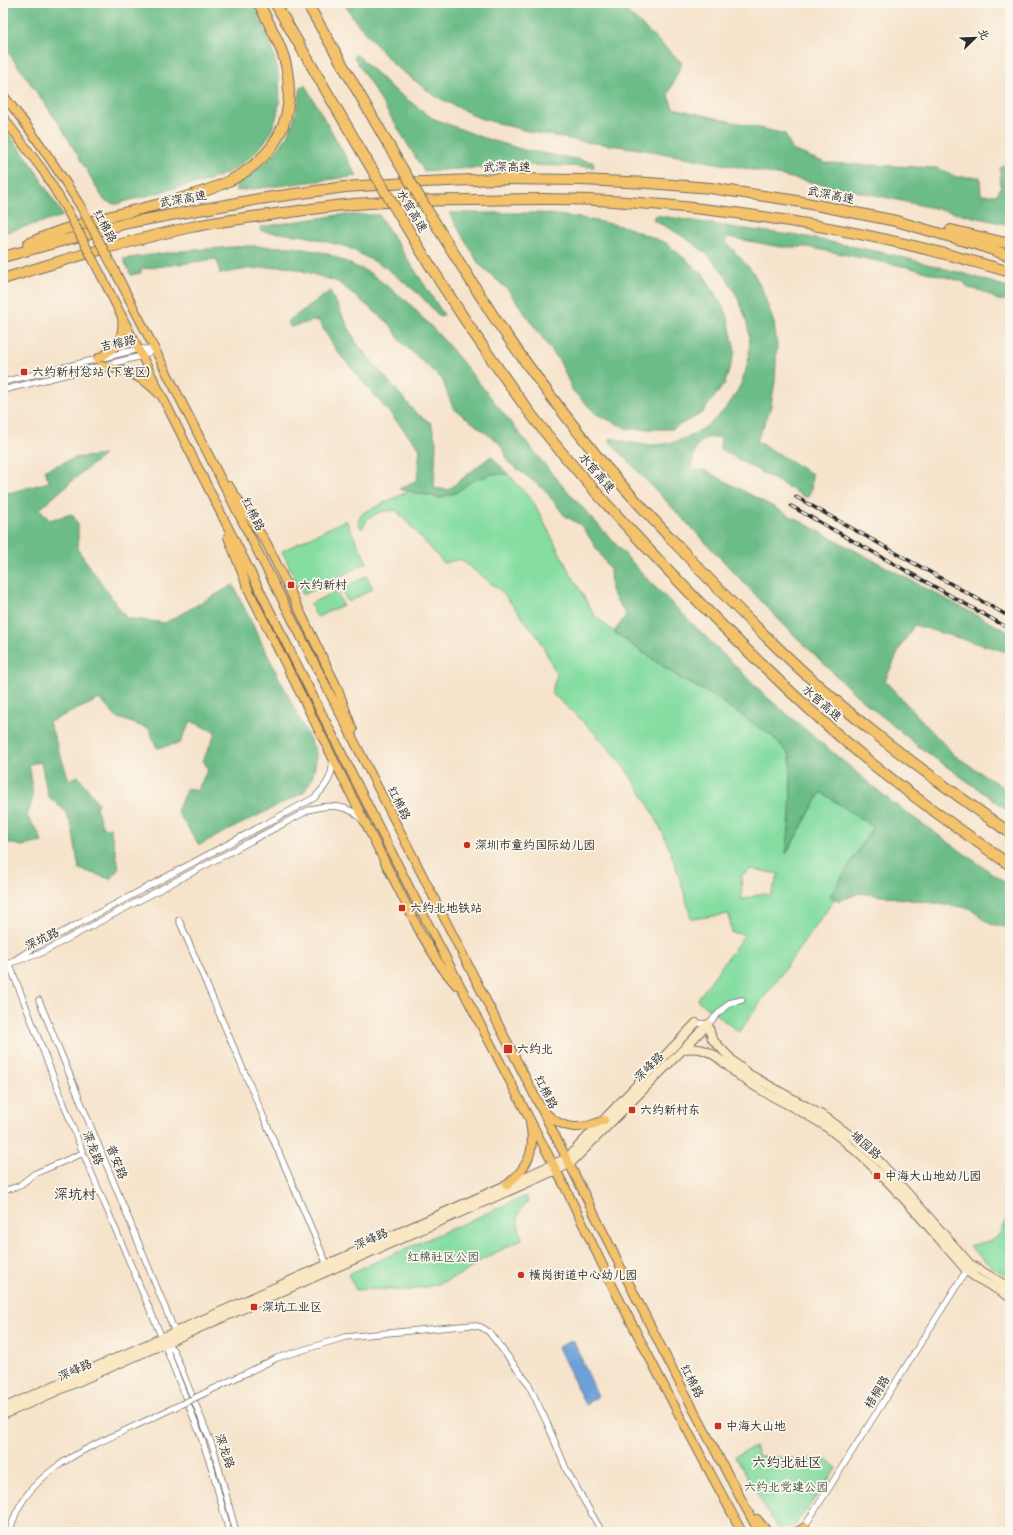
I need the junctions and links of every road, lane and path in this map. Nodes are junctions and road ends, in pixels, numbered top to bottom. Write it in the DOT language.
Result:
graph roads {
  1 [pos="259,3"];
  2 [pos="275,3"];
  3 [pos="307,3"];
  4 [pos="3,95"];
  5 [pos="3,117"];
  6 [pos="896,221"];
  7 [pos="1010,244"];
  8 [pos="1010,256"];
  9 [pos="3,257"];
  10 [pos="974,261"];
  11 [pos="1010,272"];
  12 [pos="1010,278"];
  13 [pos="3,279"];
  14 [pos="122,316"];
  15 [pos="155,349"];
  16 [pos="140,353"];
  17 [pos="99,363"];
  18 [pos="3,382"];
  19 [pos="3,390"];
  20 [pos="164,400"];
  21 [pos="213,464"];
  22 [pos="216,504"];
  23 [pos="360,752"];
  24 [pos="332,757"];
  25 [pos="367,827"];
  26 [pos="1010,833"];
  27 [pos="1010,865"];
  28 [pos="179,920"];
  29 [pos="9,963"];
  30 [pos="3,965"];
  31 [pos="466,998"];
  32 [pos="39,1000"];
  33 [pos="742,1000"];
  34 [pos="696,1023"];
  35 [pos="708,1024"];
  36 [pos="682,1050"];
  37 [pos="525,1110"];
  38 [pos="542,1110"];
  39 [pos="604,1120"];
  40 [pos="83,1153"];
  41 [pos="568,1161"];
  42 [pos="555,1167"];
  43 [pos="507,1185"];
  44 [pos="3,1191"];
  45 [pos="969,1267"];
  46 [pos="328,1268"];
  47 [pos="1010,1288"];
  48 [pos="1010,1297"];
  49 [pos="175,1332"];
  50 [pos="164,1341"];
  51 [pos="3,1408"];
  52 [pos="3,1415"];
  53 [pos="739,1496"];
  54 [pos="803,1530"];
  55 [pos="10,1532"];
  56 [pos="229,1532"];
  57 [pos="236,1532"];
  58 [pos="602,1532"];
  59 [pos="742,1532"];
  60 [pos="759,1532"];
  61 [pos="768,1532"];
  62 [pos="797,1532"];
  1 -- 9 [label="highway"];
  2 -- 27 [label="highway, 水官高速, bridge"];
  3 -- 26 [label="highway, 水官高速, bridge"];
  4 -- 15 [label="main road, 红棉路, bridge"];
  5 -- 14 [label="main road, bridge"];
  6 -- 7 [label="highway"];
  6 -- 8 [label="highway, 武深高速"];
  6 -- 9 [label="highway, 武深高速"];
  10 -- 11 [label="highway"];
  10 -- 12 [label="highway"];
  10 -- 13 [label="highway"];
  14 -- 16 [label="main road"];
  14 -- 17 [label="main road"];
  15 -- 16 [label="street, 吉榕路"];
  15 -- 21 [label="main road, 红棉路"];
  16 -- 17 [label="street, 吉榕路"];
  16 -- 20 [label="main road"];
  17 -- 18 [label="street, 吉榕路"];
  17 -- 19 [label="street, 吉榕路"];
  17 -- 20 [label="main road"];
  20 -- 22 [label="main road"];
  21 -- 23 [label="main road, 红棉路"];
  21 -- 23 [label="main road"];
  22 -- 24 [label="main road"];
  22 -- 31 [label="main road"];
  23 -- 38 [label="main road, 红棉路"];
  24 -- 25 [label="main road"];
  24 -- 29 [label="street, 深坑路"];
  25 -- 29 [label="street, 深坑路"];
  25 -- 31 [label="main road"];
  28 -- 46 [label="street"];
  29 -- 30 [label="street"];
  29 -- 40 [label="street, 深龙路"];
  31 -- 37 [label="main road"];
  32 -- 49 [label="street, 普安路"];
  33 -- 35 [label="street, 深峰路"];
  34 -- 35 [label="street, 深峰路"];
  34 -- 39 [label="street, 深峰路"];
  35 -- 36 [label="street, 深峰路"];
  35 -- 45 [label="street, 埔园路"];
  36 -- 41 [label="street, 深峰路"];
  36 -- 45 [label="street, 埔园路"];
  37 -- 42 [label="main road"];
  37 -- 43 [label="main road"];
  38 -- 39 [label="main road"];
  38 -- 41 [label="main road, 红棉路"];
  39 -- 41 [label="street, 深峰路"];
  40 -- 44 [label="street"];
  40 -- 50 [label="street, 深龙路"];
  41 -- 42 [label="street, 深峰路"];
  41 -- 53 [label="main road, 红棉路"];
  42 -- 43 [label="street, 深峰路"];
  42 -- 46 [label="street, 深峰路"];
  42 -- 59 [label="main road"];
  43 -- 46 [label="street, 深峰路"];
  45 -- 47 [label="street, 埔园路"];
  45 -- 48 [label="street, 埔园路"];
  45 -- 54 [label="street, 梧桐路"];
  46 -- 49 [label="street, 深峰路"];
  46 -- 50 [label="street, 深峰路"];
  49 -- 50 [label="street, 深峰路"];
  50 -- 51 [label="street, 深峰路"];
  50 -- 52 [label="street, 深峰路"];
  50 -- 56 [label="street, 深龙路"];
  50 -- 57 [label="street, 深龙路"];
  53 -- 60 [label="main road, 红棉路"];
  53 -- 61 [label="main road"];
  54 -- 62 [label="main road"];
  55 -- 58 [label="street, bridge"];
}
